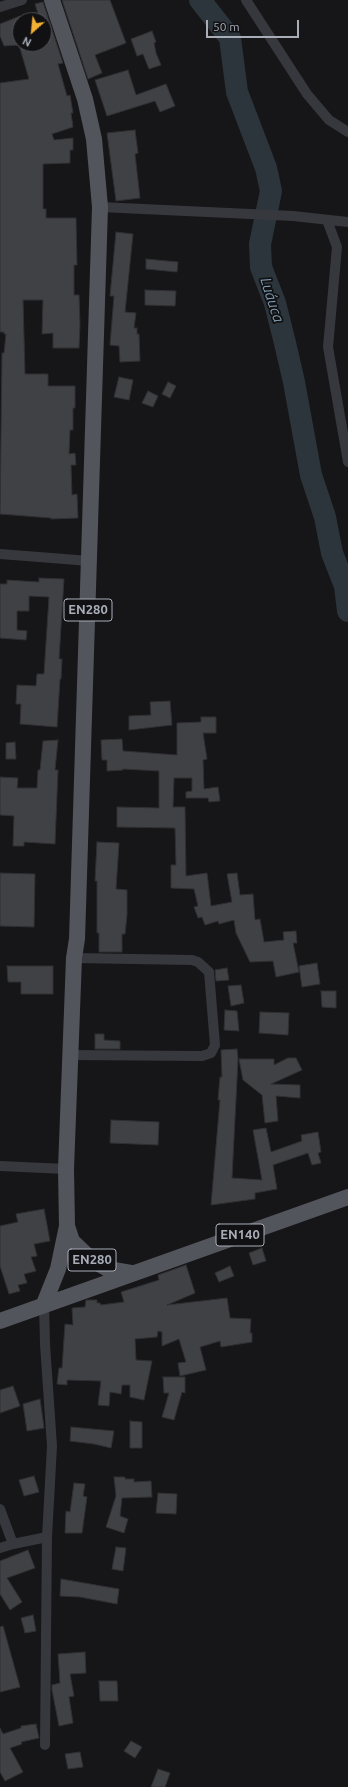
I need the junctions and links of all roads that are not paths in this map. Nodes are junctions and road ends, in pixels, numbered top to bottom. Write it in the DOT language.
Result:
graph roads {
  1 [pos="22,0"];
  2 [pos="52,0"];
  3 [pos="246,0"];
  4 [pos="0,7"];
  5 [pos="348,132"];
  6 [pos="100,207"];
  7 [pos="327,220"];
  8 [pos="348,222"];
  9 [pos="348,462"];
  10 [pos="0,554"];
  11 [pos="90,561"];
  12 [pos="74,958"];
  13 [pos="70,1056"];
  14 [pos="0,1166"];
  15 [pos="66,1170"];
  16 [pos="348,1197"];
  17 [pos="67,1226"];
  18 [pos="132,1273"];
  19 [pos="44,1304"];
  20 [pos="0,1321"];
  21 [pos="0,1509"];
  22 [pos="47,1536"];
  23 [pos="13,1544"];
  24 [pos="0,1548"];
  25 [pos="45,1745"];
  1 -- 4 [label="street"];
  2 -- 6 [label="main road, EN280"];
  3 -- 5 [label="street"];
  6 -- 7 [label="street"];
  6 -- 11 [label="main road, EN280"];
  7 -- 8 [label="street"];
  7 -- 9 [label="street"];
  10 -- 11 [label="street"];
  11 -- 12 [label="main road, EN280"];
  12 -- 13 [label="main road, EN280"];
  12 -- 13 [label="street"];
  13 -- 15 [label="main road, EN280"];
  14 -- 15 [label="street"];
  15 -- 17 [label="main road, EN280"];
  16 -- 18 [label="main road, EN140"];
  17 -- 18 [label="main road, EN280"];
  17 -- 19 [label="main road, EN280"];
  18 -- 19 [label="main road, EN140"];
  19 -- 20 [label="main road, EN140"];
  19 -- 22 [label="street"];
  21 -- 23 [label="street"];
  22 -- 23 [label="street"];
  22 -- 25 [label="street"];
  23 -- 24 [label="street"];
}
